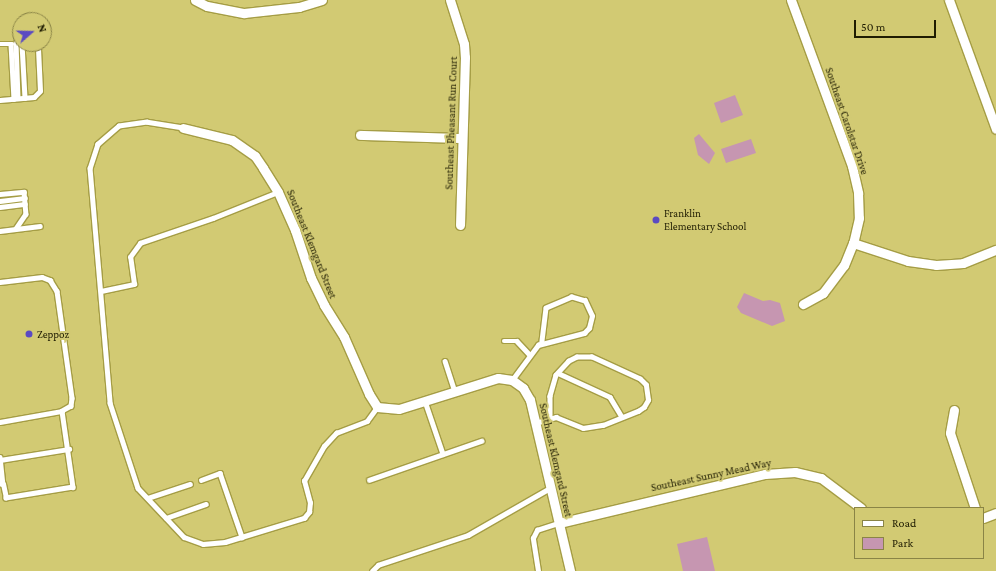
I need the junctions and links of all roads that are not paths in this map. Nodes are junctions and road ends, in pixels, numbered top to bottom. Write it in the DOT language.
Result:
graph roads {
  1 [pos="194,0"];
  2 [pos="322,0"];
  3 [pos="450,0"];
  4 [pos="791,0"];
  5 [pos="949,0"];
  6 [pos="0,44"];
  7 [pos="12,44"];
  8 [pos="17,52"];
  9 [pos="18,52"];
  10 [pos="38,52"];
  11 [pos="25,98"];
  12 [pos="16,99"];
  13 [pos="0,100"];
  14 [pos="183,128"];
  15 [pos="996,129"];
  16 [pos="360,135"];
  17 [pos="462,138"];
  18 [pos="278,192"];
  19 [pos="0,194"];
  20 [pos="25,198"];
  21 [pos="0,200"];
  22 [pos="25,204"];
  23 [pos="0,207"];
  24 [pos="460,225"];
  25 [pos="40,226"];
  26 [pos="16,229"];
  27 [pos="0,231"];
  28 [pos="853,243"];
  29 [pos="996,250"];
  30 [pos="0,282"];
  31 [pos="101,292"];
  32 [pos="803,304"];
  33 [pos="504,341"];
  34 [pos="542,343"];
  35 [pos="529,354"];
  36 [pos="445,361"];
  37 [pos="558,373"];
  38 [pos="512,380"];
  39 [pos="455,391"];
  40 [pos="425,401"];
  41 [pos="377,407"];
  42 [pos="954,410"];
  43 [pos="62,411"];
  44 [pos="550,418"];
  45 [pos="622,418"];
  46 [pos="0,422"];
  47 [pos="535,424"];
  48 [pos="481,441"];
  49 [pos="69,449"];
  50 [pos="442,454"];
  51 [pos="0,459"];
  52 [pos="201,480"];
  53 [pos="368,480"];
  54 [pos="2,484"];
  55 [pos="190,484"];
  56 [pos="550,488"];
  57 [pos="148,498"];
  58 [pos="206,504"];
  59 [pos="860,507"];
  60 [pos="975,507"];
  61 [pos="996,513"];
  62 [pos="166,518"];
  63 [pos="984,518"];
  64 [pos="559,523"];
  65 [pos="242,537"];
  66 [pos="372,571"];
  67 [pos="538,571"];
  68 [pos="570,571"];
  1 -- 2 [label="street"];
  3 -- 17 [label="street, Southeast Pheasant Run Court"];
  4 -- 28 [label="street, Southeast Carolstar Drive"];
  5 -- 15 [label="street"];
  6 -- 7 [label="lane"];
  8 -- 12 [label="lane"];
  9 -- 11 [label="lane"];
  10 -- 11 [label="lane"];
  11 -- 12 [label="lane"];
  12 -- 13 [label="lane"];
  14 -- 18 [label="street, Southeast Klemgard Street"];
  14 -- 31 [label="lane"];
  16 -- 17 [label="street"];
  17 -- 24 [label="street, Southeast Pheasant Run Court"];
  18 -- 31 [label="lane"];
  18 -- 41 [label="street, Southeast Klemgard Street"];
  19 -- 20 [label="lane"];
  20 -- 21 [label="lane"];
  20 -- 22 [label="lane"];
  22 -- 23 [label="lane"];
  22 -- 26 [label="lane"];
  25 -- 26 [label="lane"];
  26 -- 27 [label="lane"];
  28 -- 29 [label="street"];
  28 -- 32 [label="street, Southeast Carolstar Drive"];
  30 -- 43 [label="lane"];
  31 -- 57 [label="lane"];
  33 -- 35 [label="lane"];
  34 -- 34 [label="lane"];
  34 -- 35 [label="lane"];
  35 -- 38 [label="lane"];
  36 -- 39 [label="lane"];
  37 -- 44 [label="lane"];
  37 -- 45 [label="lane"];
  37 -- 45 [label="lane"];
  38 -- 39 [label="street"];
  38 -- 47 [label="street, Southeast Klemgard Street"];
  39 -- 40 [label="street"];
  40 -- 41 [label="street"];
  40 -- 50 [label="lane"];
  41 -- 65 [label="lane"];
  42 -- 60 [label="street"];
  43 -- 46 [label="lane"];
  43 -- 49 [label="lane"];
  44 -- 45 [label="lane"];
  44 -- 47 [label="lane"];
  47 -- 56 [label="street, Southeast Klemgard Street"];
  48 -- 50 [label="lane"];
  49 -- 51 [label="lane"];
  49 -- 54 [label="lane"];
  50 -- 53 [label="lane"];
  51 -- 54 [label="lane"];
  52 -- 65 [label="lane"];
  55 -- 57 [label="lane"];
  56 -- 64 [label="street, Southeast Klemgard Street"];
  56 -- 66 [label="lane"];
  57 -- 62 [label="lane"];
  58 -- 62 [label="lane"];
  59 -- 64 [label="street, Southeast Sunny Mead Way"];
  61 -- 63 [label="street"];
  62 -- 65 [label="lane"];
  64 -- 67 [label="lane"];
  64 -- 68 [label="street, Southeast Klemgard Street"];
}
